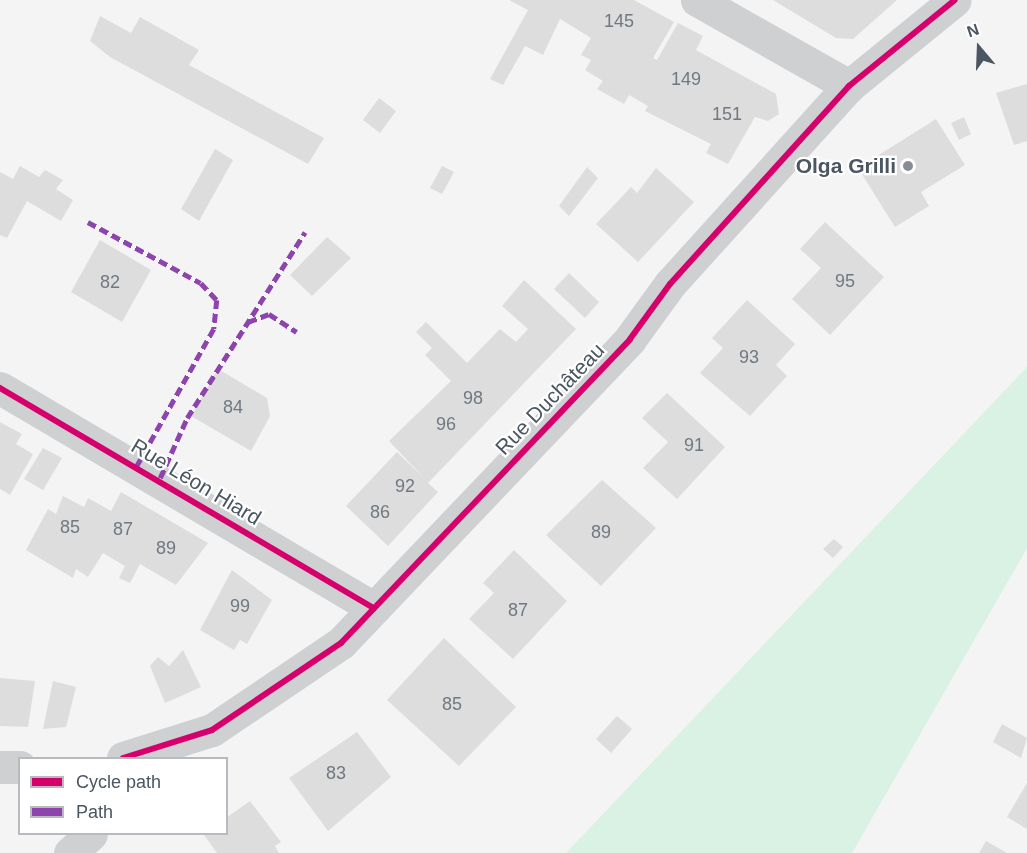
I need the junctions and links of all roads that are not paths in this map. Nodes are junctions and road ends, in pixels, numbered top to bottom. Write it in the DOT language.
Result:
graph roads {
  1 [pos="697,0"];
  2 [pos="956,0"];
  3 [pos="849,86"];
  4 [pos="0,388"];
  5 [pos="374,608"];
  6 [pos="165,753"];
  7 [pos="137,757"];
  8 [pos="0,767"];
  9 [pos="18,767"];
  10 [pos="90,835"];
  11 [pos="70,853"];
  1 -- 3 [label="street"];
  2 -- 3 [label="street, Rue Duchâteau"];
  3 -- 5 [label="street, Rue Duchâteau"];
  4 -- 5 [label="street, Rue Léon Hiard"];
  5 -- 6 [label="street, Rue Duchâteau"];
  6 -- 7 [label="street, Rue Duchâteau"];
  8 -- 9 [label="street"];
  10 -- 11 [label="street"];
}
